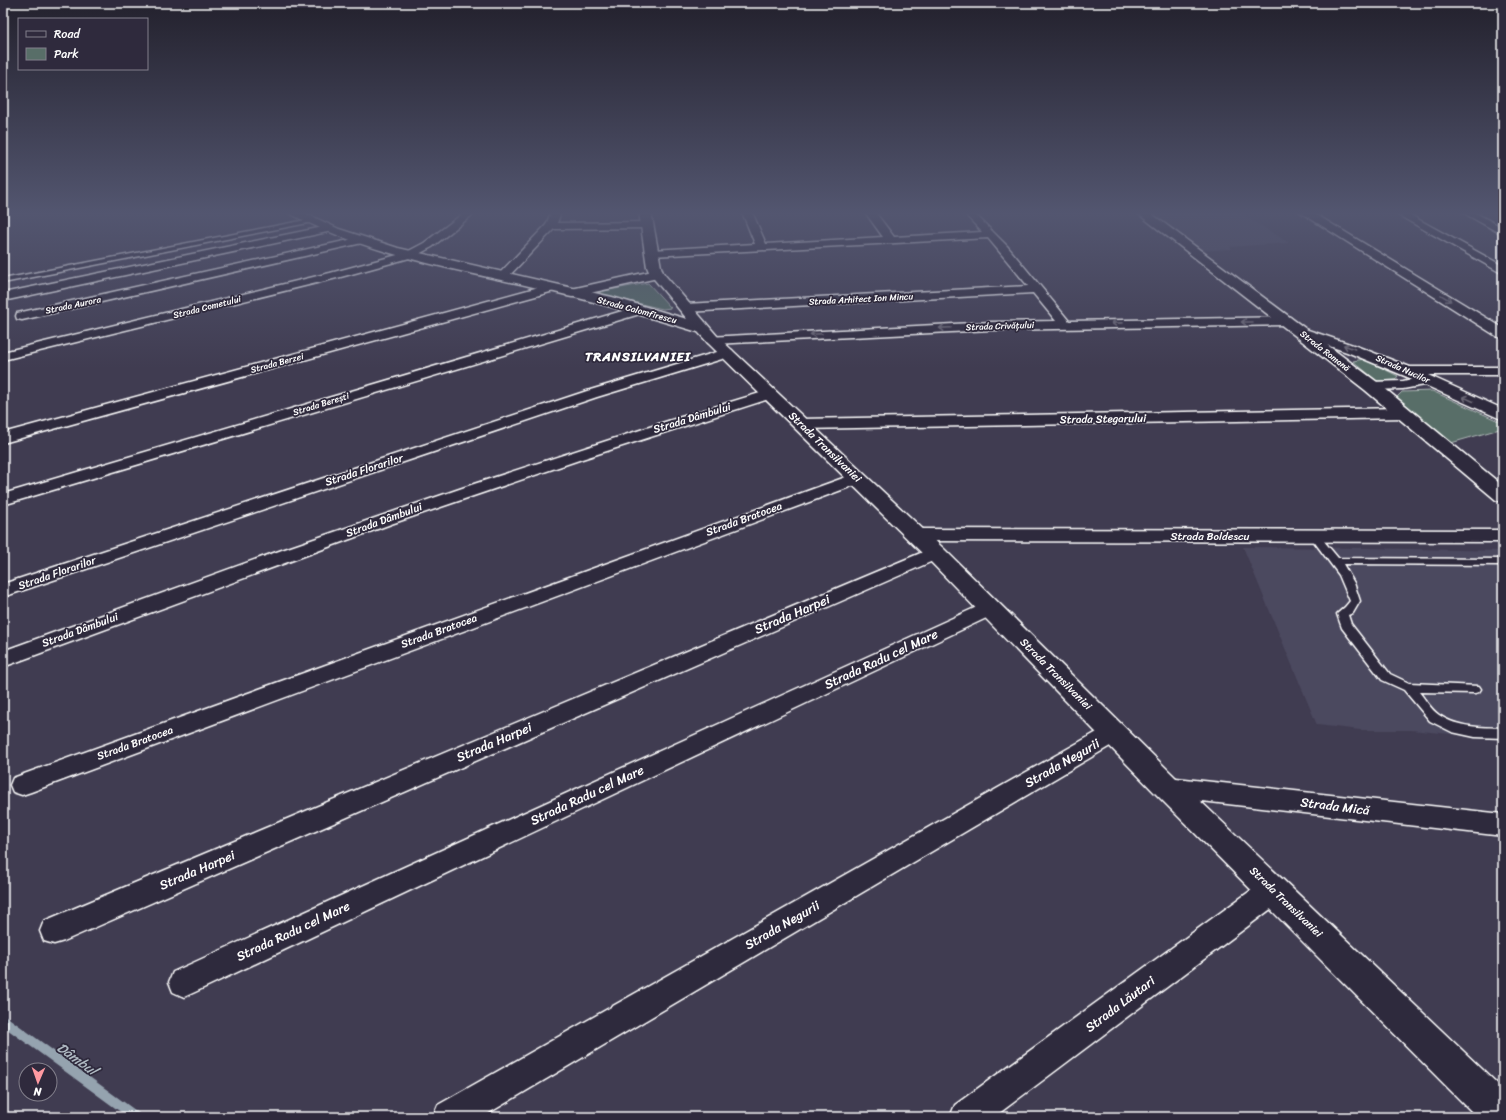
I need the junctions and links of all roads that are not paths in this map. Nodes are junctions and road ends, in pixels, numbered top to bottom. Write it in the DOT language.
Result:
graph roads {
  1 [pos="85,264"];
  2 [pos="159,264"];
  3 [pos="254,264"];
  4 [pos="375,264"];
  5 [pos="448,264"];
  6 [pos="514,264"];
  7 [pos="655,264"];
  8 [pos="1016,264"];
  9 [pos="1211,264"];
  10 [pos="1390,264"];
  11 [pos="1491,264"];
  12 [pos="1503,271"];
  13 [pos="657,274"];
  14 [pos="502,277"];
  15 [pos="3,280"];
  16 [pos="550,288"];
  17 [pos="1037,289"];
  18 [pos="572,293"];
  19 [pos="3,297"];
  20 [pos="685,308"];
  21 [pos="639,310"];
  22 [pos="22,316"];
  23 [pos="1286,321"];
  24 [pos="1065,324"];
  25 [pos="1299,331"];
  26 [pos="1503,334"];
  27 [pos="714,341"];
  28 [pos="3,356"];
  29 [pos="1409,371"];
  30 [pos="1503,371"];
  31 [pos="1427,380"];
  32 [pos="1371,386"];
  33 [pos="770,394"];
  34 [pos="1404,413"];
  35 [pos="1503,415"];
  36 [pos="801,424"];
  37 [pos="3,438"];
  38 [pos="857,478"];
  39 [pos="1503,496"];
  40 [pos="3,500"];
  41 [pos="1315,536"];
  42 [pos="1503,536"];
  43 [pos="926,544"];
  44 [pos="1336,561"];
  45 [pos="1503,562"];
  46 [pos="3,591"];
  47 [pos="990,608"];
  48 [pos="3,659"];
  49 [pos="1408,687"];
  50 [pos="1475,689"];
  51 [pos="1114,733"];
  52 [pos="1503,733"];
  53 [pos="22,785"];
  54 [pos="1168,787"];
  55 [pos="1503,825"];
  56 [pos="1274,890"];
  57 [pos="54,931"];
  58 [pos="184,982"];
  59 [pos="1503,1116"];
  60 [pos="450,1117"];
  61 [pos="967,1117"];
  1 -- 15 [label="lane"];
  2 -- 19 [label="street"];
  3 -- 22 [label="street, Strada Aurora"];
  4 -- 28 [label="street, Strada Cometului"];
  5 -- 14 [label="main road, Strada Calomfirescu"];
  6 -- 14 [label="street"];
  7 -- 13 [label="main road, Strada Transilvaniei"];
  8 -- 17 [label="street"];
  9 -- 23 [label="main road, Strada Romană"];
  10 -- 26 [label="street, one-way"];
  11 -- 12 [label="street"];
  13 -- 18 [label="main road"];
  13 -- 20 [label="main road, Strada Transilvaniei"];
  14 -- 16 [label="main road, Strada Calomfirescu"];
  16 -- 18 [label="main road, Strada Calomfirescu"];
  16 -- 37 [label="street, Strada Berzei"];
  17 -- 20 [label="street, Strada Arhitect Ion Mincu"];
  17 -- 24 [label="street"];
  18 -- 21 [label="main road, Strada Calomfirescu"];
  20 -- 27 [label="main road, Strada Transilvaniei"];
  21 -- 27 [label="main road, Strada Calomfirescu"];
  21 -- 40 [label="street, Strada Berești"];
  23 -- 24 [label="street, Strada Crivățului, one-way"];
  23 -- 25 [label="main road, Strada Romană"];
  24 -- 27 [label="street, Strada Crivățului, one-way"];
  29 -- 25 [label="street, Strada Nucilor, one-way"];
  25 -- 32 [label="main road, Strada Romană"];
  27 -- 33 [label="main road, Strada Transilvaniei"];
  27 -- 46 [label="street, Strada Florarilor"];
  29 -- 30 [label="street"];
  29 -- 31 [label="street, Strada Nucilor"];
  31 -- 32 [label="street"];
  35 -- 31 [label="street, Strada Nucilor, one-way"];
  32 -- 34 [label="main road, Strada Romană"];
  33 -- 36 [label="main road, Strada Transilvaniei"];
  33 -- 48 [label="street, Strada Dâmbului"];
  34 -- 36 [label="street, Strada Stegarului"];
  34 -- 39 [label="main road, Strada Romană"];
  36 -- 38 [label="main road, Strada Transilvaniei"];
  38 -- 43 [label="main road, Strada Transilvaniei"];
  38 -- 53 [label="street, Strada Bratocea"];
  41 -- 42 [label="street, Strada Boldescu"];
  41 -- 43 [label="street, Strada Boldescu"];
  41 -- 44 [label="lane"];
  43 -- 47 [label="main road, Strada Transilvaniei"];
  43 -- 57 [label="street, Strada Harpei"];
  44 -- 45 [label="lane"];
  44 -- 49 [label="lane"];
  47 -- 51 [label="main road, Strada Transilvaniei"];
  47 -- 58 [label="street, Strada Radu cel Mare"];
  49 -- 50 [label="lane"];
  49 -- 52 [label="lane"];
  51 -- 54 [label="main road, Strada Transilvaniei"];
  51 -- 60 [label="street, Strada Negurii"];
  54 -- 55 [label="street, Strada Mică"];
  54 -- 56 [label="main road, Strada Transilvaniei"];
  56 -- 59 [label="main road, Strada Transilvaniei"];
  56 -- 61 [label="street, Strada Lăutari"];
}
